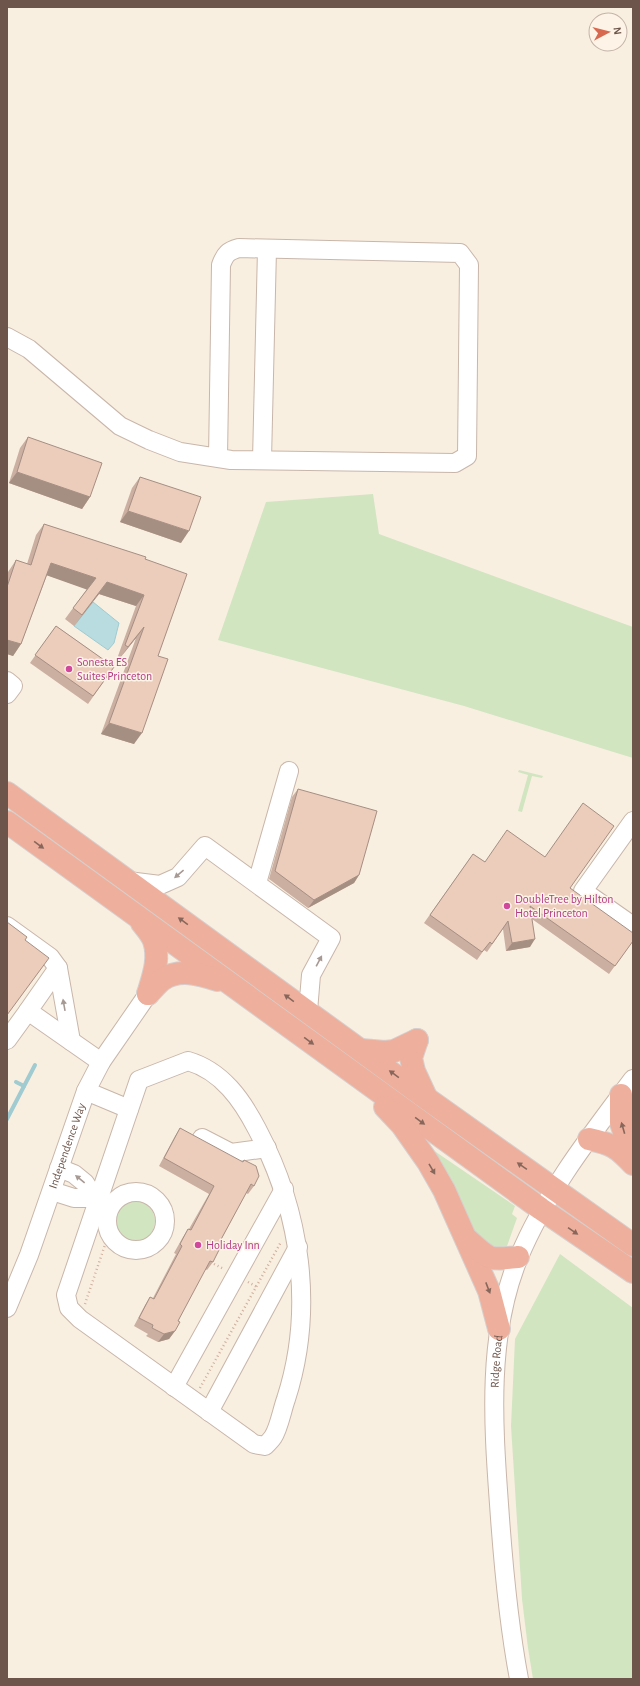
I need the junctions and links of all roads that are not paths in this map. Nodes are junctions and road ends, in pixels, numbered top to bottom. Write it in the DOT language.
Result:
graph roads {
  1 [pos="267,249"];
  2 [pos="7,337"];
  3 [pos="218,458"];
  4 [pos="262,460"];
  5 [pos="7,681"];
  6 [pos="7,694"];
  7 [pos="289,771"];
  8 [pos="7,793"];
  9 [pos="633,820"];
  10 [pos="7,822"];
  11 [pos="128,881"];
  12 [pos="257,883"];
  13 [pos="140,918"];
  14 [pos="7,926"];
  15 [pos="633,926"];
  16 [pos="58,968"];
  17 [pos="232,985"];
  18 [pos="148,994"];
  19 [pos="28,1011"];
  20 [pos="308,1011"];
  21 [pos="7,1040"];
  22 [pos="71,1041"];
  23 [pos="360,1050"];
  24 [pos="101,1062"];
  25 [pos="355,1074"];
  26 [pos="627,1087"];
  27 [pos="86,1091"];
  28 [pos="426,1098"];
  29 [pos="129,1109"];
  30 [pos="202,1138"];
  31 [pos="589,1139"];
  32 [pos="267,1148"];
  33 [pos="633,1159"];
  34 [pos="633,1164"];
  35 [pos="59,1168"];
  36 [pos="284,1189"];
  37 [pos="554,1189"];
  38 [pos="52,1191"];
  39 [pos="101,1202"];
  40 [pos="541,1209"];
  41 [pos="467,1240"];
  42 [pos="633,1245"];
  43 [pos="298,1247"];
  44 [pos="518,1258"];
  45 [pos="633,1272"];
  46 [pos="14,1273"];
  47 [pos="7,1308"];
  48 [pos="499,1329"];
  49 [pos="174,1387"];
  50 [pos="210,1412"];
  51 [pos="519,1679"];
  1 -- 3 [label="street"];
  1 -- 4 [label="street"];
  1 -- 4 [label="street"];
  2 -- 3 [label="street"];
  3 -- 4 [label="street"];
  5 -- 6 [label="street"];
  7 -- 12 [label="street"];
  8 -- 11 [label="highway"];
  9 -- 15 [label="street"];
  10 -- 13 [label="highway, one-way"];
  12 -- 11 [label="street, one-way"];
  20 -- 11 [label="highway, one-way"];
  20 -- 12 [label="street, one-way"];
  13 -- 17 [label="highway"];
  13 -- 18 [label="highway"];
  14 -- 16 [label="street"];
  16 -- 19 [label="street"];
  22 -- 16 [label="street, one-way"];
  17 -- 18 [label="highway"];
  17 -- 25 [label="highway, one-way"];
  18 -- 24 [label="street, Independence Way"];
  19 -- 21 [label="street"];
  19 -- 22 [label="street"];
  20 -- 23 [label="highway"];
  22 -- 24 [label="street"];
  28 -- 23 [label="highway, one-way"];
  23 -- 28 [label="highway"];
  24 -- 27 [label="street, Independence Way"];
  25 -- 40 [label="highway, one-way"];
  25 -- 41 [label="highway, one-way"];
  26 -- 31 [label="street, Ridge Road"];
  33 -- 26 [label="highway, one-way"];
  27 -- 29 [label="street"];
  27 -- 35 [label="street, Independence Way"];
  37 -- 28 [label="highway, one-way"];
  29 -- 32 [label="street"];
  29 -- 39 [label="street"];
  30 -- 32 [label="street"];
  31 -- 34 [label="highway"];
  31 -- 37 [label="street, Ridge Road"];
  32 -- 36 [label="street"];
  35 -- 38 [label="street, Independence Way"];
  39 -- 35 [label="street, one-way"];
  36 -- 43 [label="street"];
  36 -- 49 [label="street"];
  37 -- 40 [label="street, Ridge Road"];
  37 -- 42 [label="highway"];
  38 -- 39 [label="street"];
  38 -- 46 [label="street, Independence Way"];
  39 -- 39 [label="street"];
  39 -- 49 [label="street"];
  40 -- 44 [label="street, Ridge Road"];
  40 -- 45 [label="highway, one-way"];
  41 -- 44 [label="highway"];
  41 -- 48 [label="highway, one-way"];
  43 -- 50 [label="street"];
  43 -- 50 [label="street"];
  44 -- 48 [label="street, Ridge Road"];
  46 -- 47 [label="street, Independence Way"];
  48 -- 51 [label="street, Ridge Road"];
  49 -- 50 [label="street"];
}
